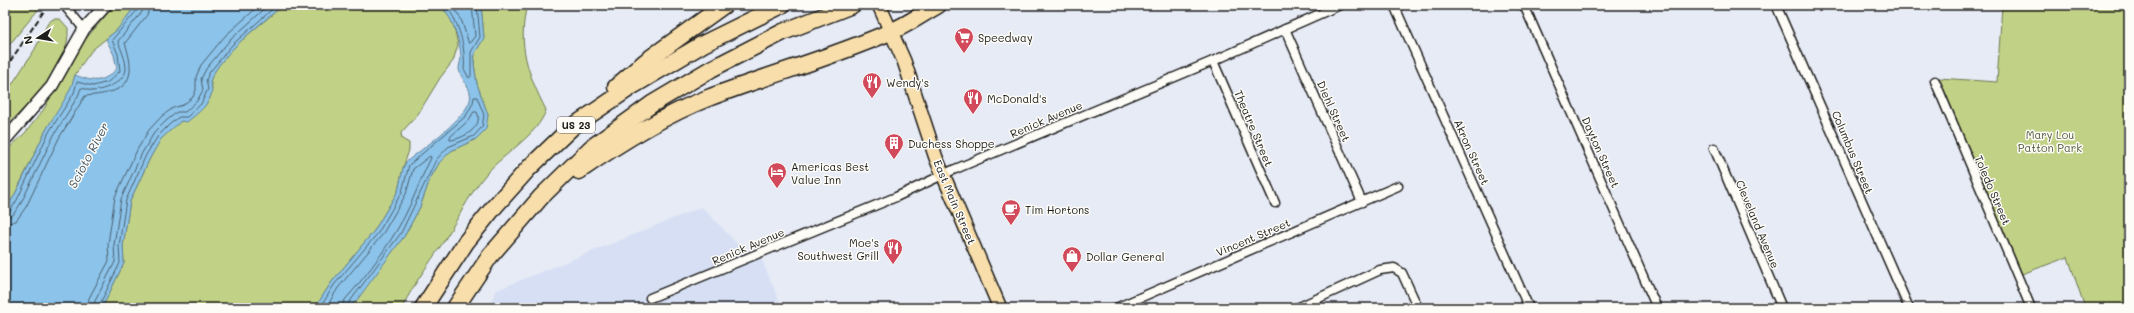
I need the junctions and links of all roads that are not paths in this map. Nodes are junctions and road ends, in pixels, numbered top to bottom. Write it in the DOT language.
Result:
graph roads {
  1 [pos="64,5"];
  2 [pos="106,5"];
  3 [pos="724,5"];
  4 [pos="782,5"];
  5 [pos="879,5"];
  6 [pos="938,5"];
  7 [pos="1340,5"];
  8 [pos="1394,5"];
  9 [pos="1524,5"];
  10 [pos="1776,5"];
  11 [pos="849,6"];
  12 [pos="84,29"];
  13 [pos="1285,29"];
  14 [pos="892,32"];
  15 [pos="1213,61"];
  16 [pos="1936,81"];
  17 [pos="572,127"];
  18 [pos="5,140"];
  19 [pos="1714,148"];
  20 [pos="943,175"];
  21 [pos="1398,186"];
  22 [pos="541,197"];
  23 [pos="1362,202"];
  24 [pos="1274,203"];
  25 [pos="650,298"];
  26 [pos="1301,307"];
  27 [pos="423,308"];
  28 [pos="455,308"];
  29 [pos="1000,308"];
  30 [pos="1116,308"];
  31 [pos="1418,308"];
  32 [pos="1529,308"];
  33 [pos="1657,308"];
  34 [pos="1782,308"];
  35 [pos="1909,308"];
  36 [pos="2031,308"];
  1 -- 12 [label="street"];
  2 -- 12 [label="street"];
  3 -- 17 [label="highway"];
  4 -- 17 [label="highway, US 23"];
  5 -- 14 [label="main road, East Main Street"];
  6 -- 14 [label="highway"];
  7 -- 13 [label="street, Renick Avenue"];
  8 -- 32 [label="street, Akron Street"];
  9 -- 33 [label="street, Dayton Street"];
  10 -- 35 [label="street, Columbus Street"];
  11 -- 22 [label="highway, US 23"];
  12 -- 18 [label="street"];
  13 -- 15 [label="street, Renick Avenue"];
  13 -- 23 [label="street, Diehl Street"];
  14 -- 20 [label="main road, East Main Street"];
  14 -- 22 [label="highway"];
  15 -- 20 [label="street, Renick Avenue"];
  15 -- 24 [label="street, Theatre Street"];
  16 -- 36 [label="street, Toledo Street"];
  17 -- 27 [label="highway, US 23"];
  19 -- 34 [label="street, Cleveland Avenue"];
  20 -- 25 [label="street, Renick Avenue"];
  20 -- 29 [label="main road, East Main Street"];
  21 -- 23 [label="street, Vincent Street"];
  22 -- 28 [label="highway, US 23"];
  23 -- 30 [label="street, Vincent Street"];
  26 -- 31 [label="street"];
}
